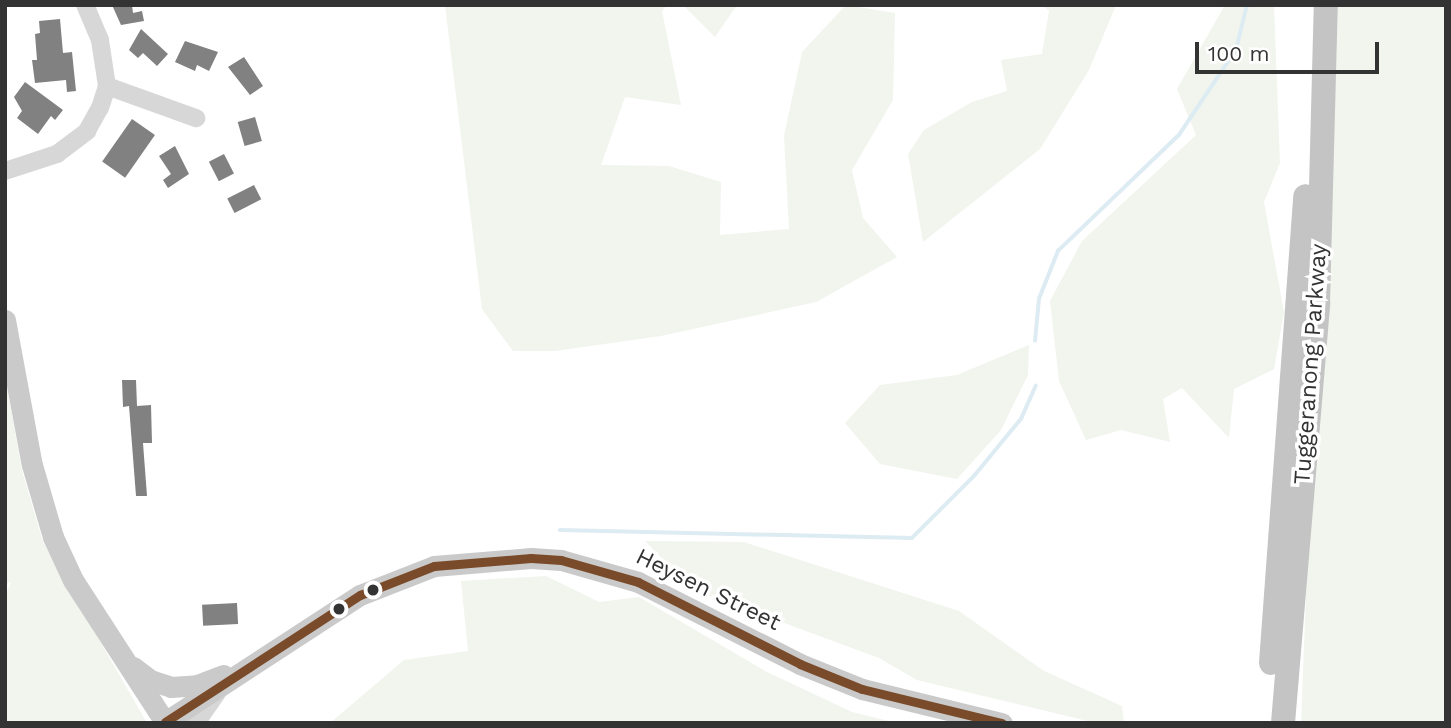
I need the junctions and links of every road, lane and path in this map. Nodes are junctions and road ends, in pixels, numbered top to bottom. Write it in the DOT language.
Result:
graph roads {
  1 [pos="85,5"];
  2 [pos="1309,5"];
  3 [pos="1326,5"];
  4 [pos="107,86"];
  5 [pos="196,118"];
  6 [pos="5,171"];
  7 [pos="5,320"];
  8 [pos="115,648"];
  9 [pos="228,678"];
  10 [pos="163,719"];
  11 [pos="196,723"];
  12 [pos="1002,723"];
  13 [pos="1267,723"];
  14 [pos="1283,723"];
  1 -- 4 [label="street"];
  2 -- 13 [label="highway, Tuggeranong Parkway"];
  3 -- 14 [label="highway, Tuggeranong Parkway"];
  4 -- 5 [label="street"];
  4 -- 6 [label="street"];
  7 -- 8 [label="main road"];
  8 -- 9 [label="main road"];
  8 -- 10 [label="main road"];
  9 -- 10 [label="main road, Heysen Street"];
  9 -- 11 [label="street"];
  9 -- 12 [label="main road, Heysen Street"];
}
